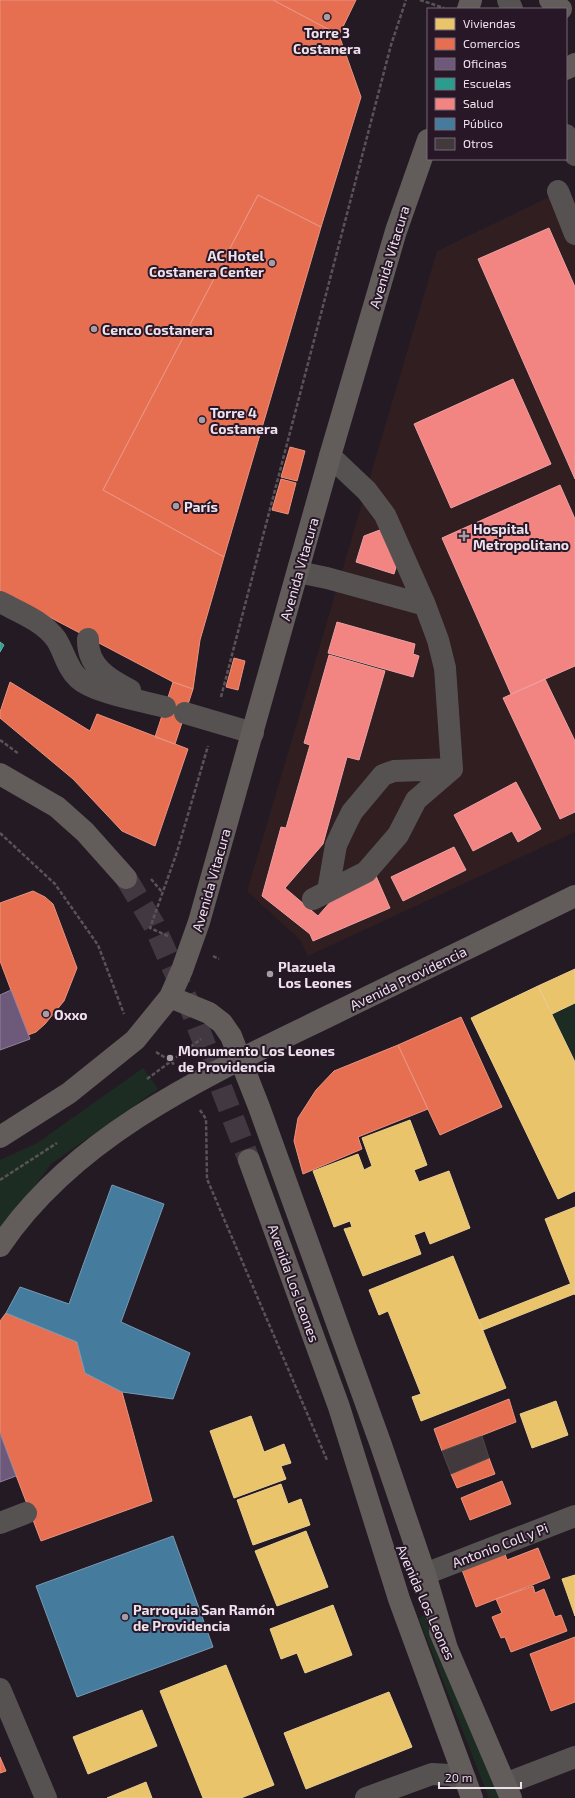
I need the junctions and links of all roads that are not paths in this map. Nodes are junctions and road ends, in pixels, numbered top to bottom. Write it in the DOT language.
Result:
graph roads {
  1 [pos="550,0"];
  2 [pos="560,8"];
  3 [pos="567,137"];
  4 [pos="427,145"];
  5 [pos="575,156"];
  6 [pos="424,161"];
  7 [pos="558,191"];
  8 [pos="575,234"];
  9 [pos="330,456"];
  10 [pos="298,572"];
  11 [pos="0,602"];
  12 [pos="425,605"];
  13 [pos="88,639"];
  14 [pos="185,713"];
  15 [pos="253,733"];
  16 [pos="452,769"];
  17 [pos="0,774"];
  18 [pos="126,878"];
  19 [pos="575,896"];
  20 [pos="170,997"];
  21 [pos="240,1058"];
  22 [pos="0,1137"];
  23 [pos="249,1160"];
  24 [pos="0,1246"];
  25 [pos="339,1407"];
  26 [pos="26,1513"];
  27 [pos="575,1516"];
  28 [pos="0,1524"];
  29 [pos="425,1574"];
  30 [pos="446,1645"];
  31 [pos="0,1689"];
  32 [pos="575,1757"];
  33 [pos="468,1788"];
  34 [pos="508,1791"];
  35 [pos="46,1798"];
  36 [pos="366,1798"];
  1 -- 2 [label="main road"];
  3 -- 5 [label="street"];
  4 -- 6 [label="main road, Avenida Vitacura"];
  6 -- 9 [label="main road, Avenida Vitacura"];
  7 -- 8 [label="street"];
  9 -- 10 [label="main road, Avenida Vitacura"];
  9 -- 12 [label="street"];
  10 -- 12 [label="street"];
  10 -- 15 [label="main road, Avenida Vitacura"];
  11 -- 13 [label="street"];
  12 -- 16 [label="street"];
  14 -- 15 [label="street"];
  15 -- 20 [label="main road, Avenida Vitacura"];
  16 -- 16 [label="street"];
  17 -- 18 [label="main road"];
  19 -- 21 [label="main road, Avenida Providencia"];
  20 -- 21 [label="main road"];
  20 -- 22 [label="main road"];
  21 -- 24 [label="main road, Avenida Providencia"];
  21 -- 29 [label="main road"];
  23 -- 25 [label="main road, Avenida Los Leones"];
  25 -- 30 [label="main road, Avenida Los Leones"];
  25 -- 33 [label="main road, Avenida Los Leones"];
  26 -- 28 [label="street"];
  27 -- 29 [label="street, Antonio Coll y Pi"];
  29 -- 30 [label="main road"];
  30 -- 34 [label="main road, Avenida Los Leones"];
  31 -- 35 [label="street"];
  32 -- 34 [label="street"];
  33 -- 36 [label="street"];
}
